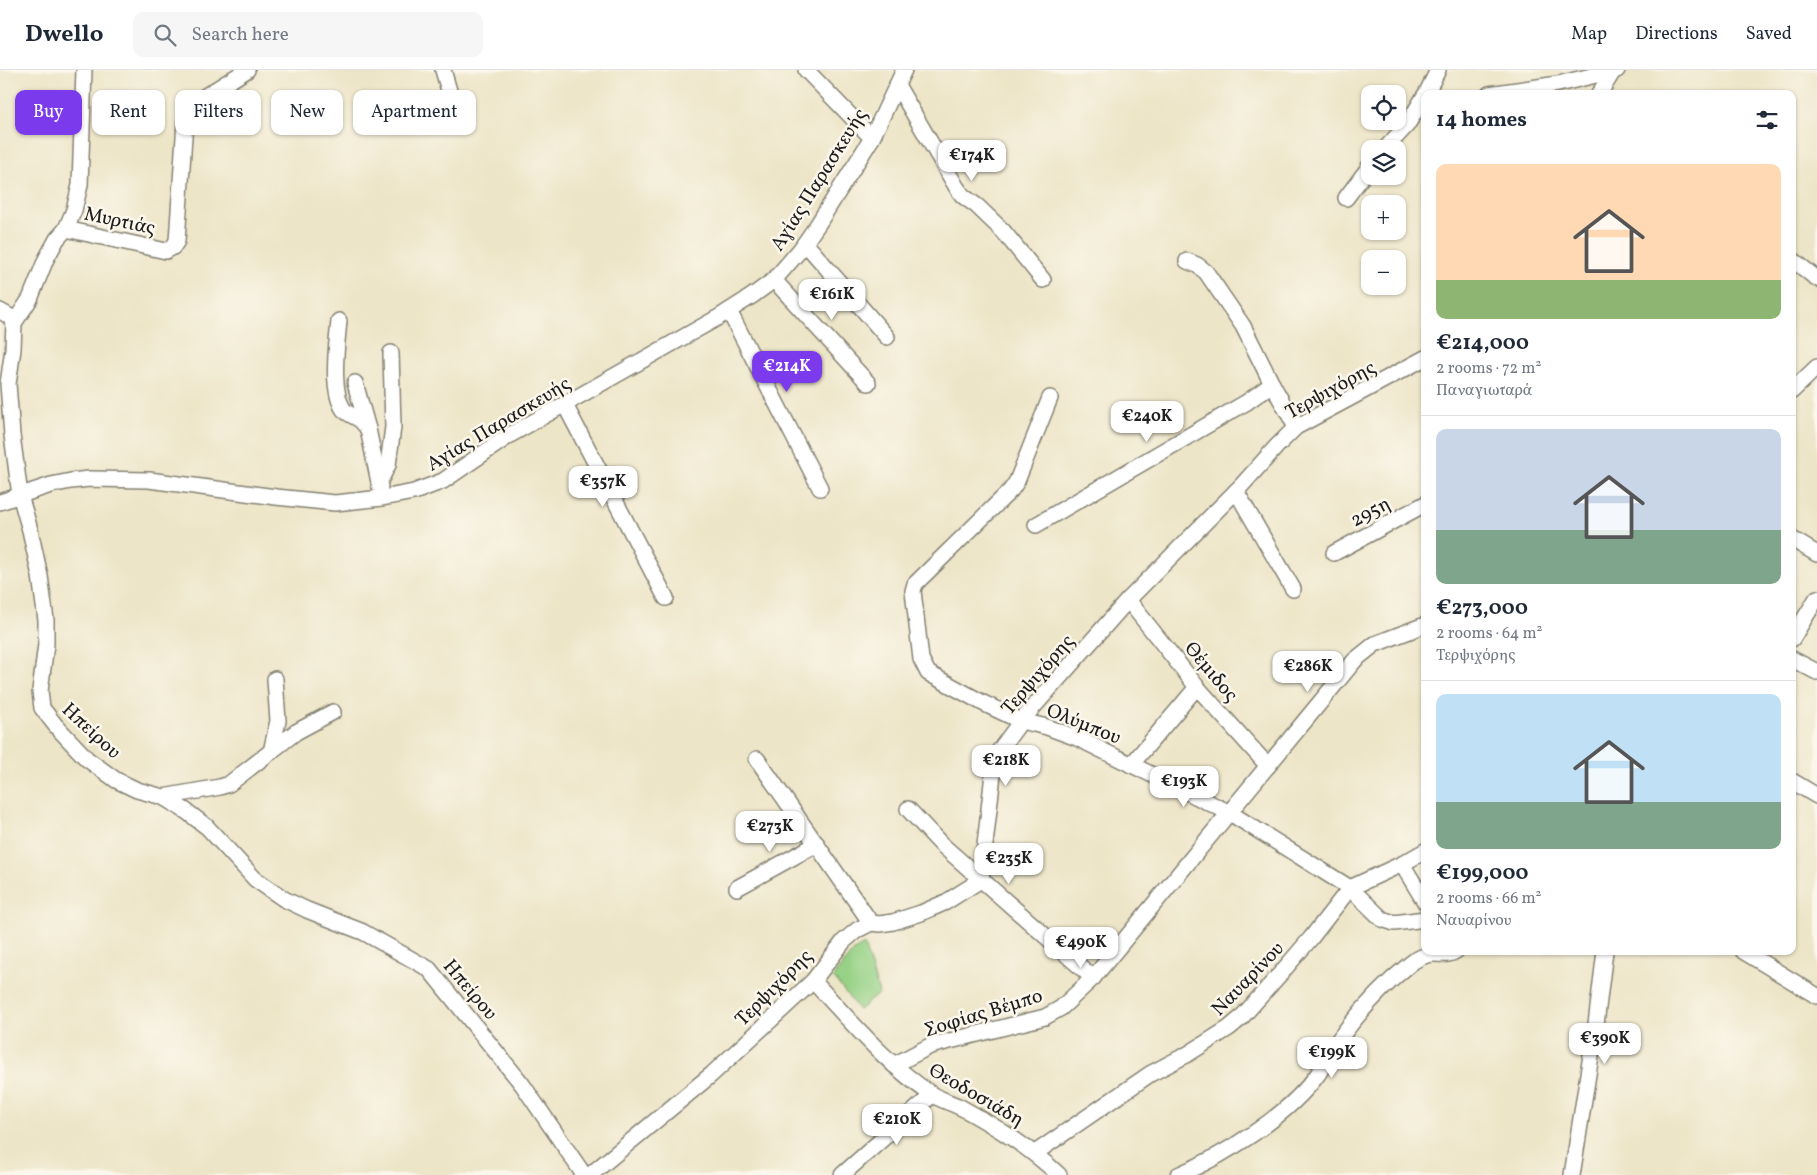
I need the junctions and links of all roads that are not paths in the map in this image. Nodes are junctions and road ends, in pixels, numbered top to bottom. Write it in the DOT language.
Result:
graph roads {
  1 [pos="84,70"];
  2 [pos="442,70"];
  3 [pos="806,70"];
  4 [pos="904,70"];
  5 [pos="1438,70"];
  6 [pos="1614,70"];
  7 [pos="238,72"];
  8 [pos="897,85"];
  9 [pos="449,90"];
  10 [pos="1428,90"];
  11 [pos="1517,90"];
  12 [pos="1602,90"];
  13 [pos="1421,104"];
  14 [pos="872,138"];
  15 [pos="1394,140"];
  16 [pos="1361,178"];
  17 [pos="1346,198"];
  18 [pos="66,229"];
  19 [pos="804,243"];
  20 [pos="1187,261"];
  21 [pos="1796,262"];
  22 [pos="774,280"];
  23 [pos="1042,280"];
  24 [pos="1817,280"];
  25 [pos="0,311"];
  26 [pos="729,311"];
  27 [pos="339,321"];
  28 [pos="14,323"];
  29 [pos="887,337"];
  30 [pos="391,353"];
  31 [pos="1421,360"];
  32 [pos="1817,367"];
  33 [pos="355,383"];
  34 [pos="868,383"];
  35 [pos="1272,384"];
  36 [pos="1796,386"];
  37 [pos="1050,398"];
  38 [pos="565,405"];
  39 [pos="1296,427"];
  40 [pos="368,429"];
  41 [pos="820,488"];
  42 [pos="381,491"];
  43 [pos="1236,491"];
  44 [pos="20,495"];
  45 [pos="0,502"];
  46 [pos="1421,506"];
  47 [pos="1036,525"];
  48 [pos="1796,541"];
  49 [pos="1334,553"];
  50 [pos="1817,554"];
  51 [pos="1293,589"];
  52 [pos="666,598"];
  53 [pos="1817,598"];
  54 [pos="1128,600"];
  55 [pos="1421,627"];
  56 [pos="1796,632"];
  57 [pos="1796,661"];
  58 [pos="1817,672"];
  59 [pos="275,680"];
  60 [pos="1197,687"];
  61 [pos="333,712"];
  62 [pos="1021,721"];
  63 [pos="271,752"];
  64 [pos="757,759"];
  65 [pos="1131,765"];
  66 [pos="1268,766"];
  67 [pos="1796,783"];
  68 [pos="1817,796"];
  69 [pos="163,797"];
  70 [pos="908,809"];
  71 [pos="1230,813"];
  72 [pos="817,844"];
  73 [pos="1421,853"];
  74 [pos="1402,864"];
  75 [pos="981,880"];
  76 [pos="736,888"];
  77 [pos="1350,888"];
  78 [pos="1421,895"];
  79 [pos="1421,920"];
  80 [pos="871,923"];
  81 [pos="1430,955"];
  82 [pos="1605,955"];
  83 [pos="1750,955"];
  84 [pos="1093,978"];
  85 [pos="813,981"];
  86 [pos="1817,996"];
  87 [pos="894,1066"];
  88 [pos="932,1095"];
  89 [pos="1035,1153"];
  90 [pos="584,1175"];
  91 [pos="590,1175"];
  92 [pos="842,1175"];
  93 [pos="1059,1175"];
  94 [pos="1178,1175"];
  95 [pos="1572,1175"];
  1 -- 18 [label="street"];
  2 -- 9 [label="street"];
  3 -- 14 [label="street"];
  4 -- 8 [label="street, Αγίας Παρασκευής"];
  5 -- 10 [label="street"];
  6 -- 11 [label="street"];
  6 -- 12 [label="street"];
  7 -- 18 [label="street, Μυρτιάς"];
  8 -- 14 [label="street, Αγίας Παρασκευής"];
  8 -- 23 [label="street"];
  13 -- 15 [label="street"];
  14 -- 19 [label="street, Αγίας Παρασκευής"];
  16 -- 17 [label="street"];
  18 -- 28 [label="street"];
  19 -- 22 [label="street, Αγίας Παρασκευής"];
  19 -- 29 [label="street"];
  20 -- 35 [label="street"];
  21 -- 24 [label="street"];
  22 -- 26 [label="street, Αγίας Παρασκευής"];
  22 -- 34 [label="street"];
  25 -- 28 [label="street"];
  26 -- 38 [label="street, Αγίας Παρασκευής"];
  26 -- 41 [label="street"];
  27 -- 40 [label="street"];
  28 -- 44 [label="street, Ηπείρου"];
  30 -- 42 [label="street"];
  31 -- 39 [label="street, Τερψιχόρης"];
  32 -- 36 [label="street"];
  33 -- 40 [label="street"];
  35 -- 39 [label="street"];
  35 -- 47 [label="street"];
  37 -- 62 [label="street, Ολύμπου"];
  38 -- 42 [label="street, Αγίας Παρασκευής"];
  38 -- 52 [label="street"];
  39 -- 43 [label="street, Τερψιχόρης"];
  40 -- 42 [label="street"];
  42 -- 44 [label="street, Αγίας Παρασκευής"];
  43 -- 51 [label="street"];
  43 -- 54 [label="street, Τερψιχόρης"];
  44 -- 45 [label="street, Αγίας Παρασκευής"];
  44 -- 69 [label="street, Ηπείρου"];
  46 -- 49 [label="street, 295η"];
  48 -- 50 [label="street"];
  53 -- 56 [label="street"];
  54 -- 60 [label="street, Θέμιδος"];
  54 -- 62 [label="street, Τερψιχόρης"];
  55 -- 66 [label="street, Σοφίας Βέμπο"];
  57 -- 58 [label="street"];
  59 -- 63 [label="street"];
  60 -- 65 [label="street"];
  60 -- 66 [label="street, Θέμιδος"];
  61 -- 63 [label="street"];
  62 -- 65 [label="street, Ολύμπου"];
  62 -- 75 [label="street, Τερψιχόρης"];
  63 -- 69 [label="street"];
  64 -- 72 [label="street"];
  65 -- 71 [label="street, Ολύμπου"];
  66 -- 71 [label="street, Σοφίας Βέμπο"];
  67 -- 68 [label="street"];
  69 -- 90 [label="street, Ηπείρου"];
  70 -- 75 [label="street"];
  71 -- 77 [label="street, Ολύμπου"];
  71 -- 84 [label="street, Σοφίας Βέμπο"];
  72 -- 76 [label="street"];
  72 -- 80 [label="street"];
  73 -- 74 [label="street, Ναυαρίνου"];
  74 -- 77 [label="street, Ναυαρίνου"];
  74 -- 78 [label="street"];
  75 -- 80 [label="street, Τερψιχόρης"];
  75 -- 84 [label="street"];
  77 -- 79 [label="street, Ολύμπου"];
  77 -- 89 [label="street, Ναυαρίνου"];
  80 -- 85 [label="street, Τερψιχόρης"];
  81 -- 94 [label="street"];
  82 -- 95 [label="street"];
  83 -- 86 [label="street"];
  84 -- 87 [label="street, Σοφίας Βέμπο"];
  85 -- 87 [label="street, Θεοδοσιάδη"];
  85 -- 91 [label="street, Τερψιχόρης"];
  87 -- 88 [label="street, Θεοδοσιάδη"];
  88 -- 89 [label="street, Θεοδοσιάδη"];
  88 -- 92 [label="street"];
  89 -- 93 [label="street, Θεοδοσιάδη"];
}
